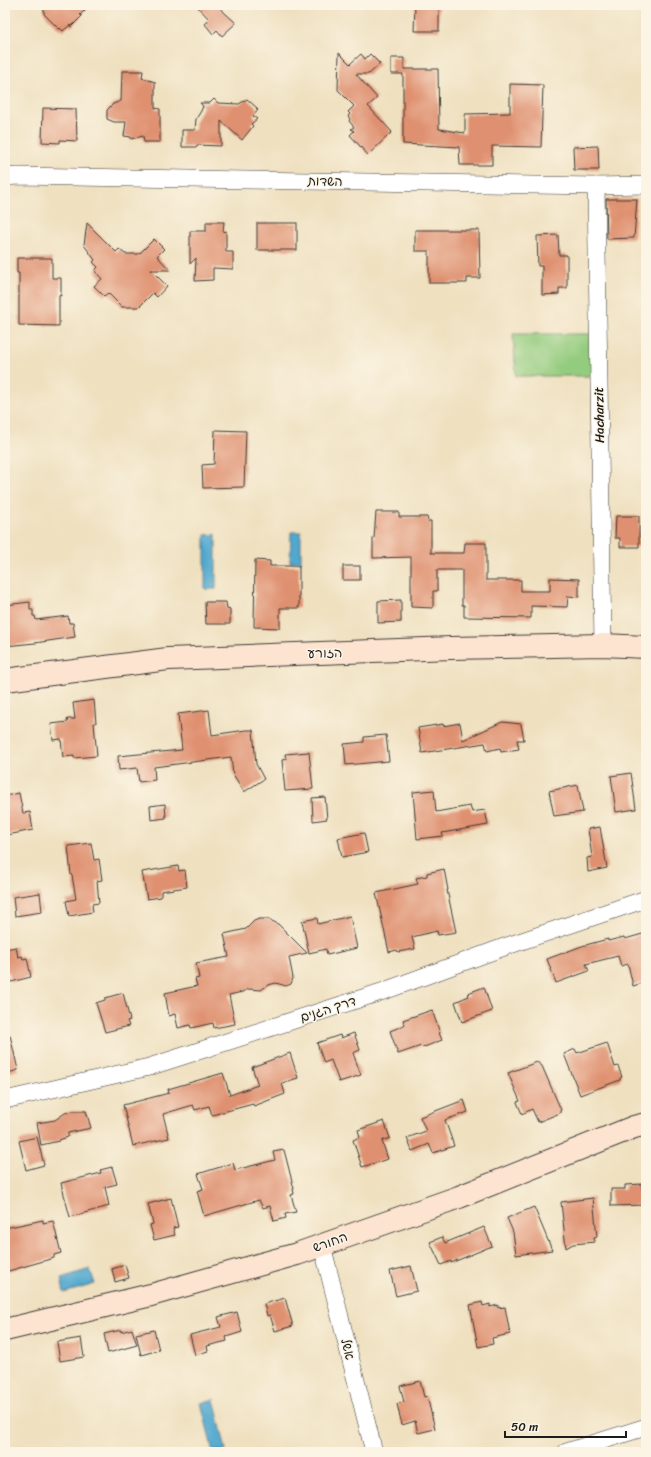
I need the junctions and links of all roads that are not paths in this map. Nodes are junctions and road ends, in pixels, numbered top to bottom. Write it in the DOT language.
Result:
graph roads {
  1 [pos="5,177"];
  2 [pos="646,185"];
  3 [pos="596,186"];
  4 [pos="603,645"];
  5 [pos="646,647"];
  6 [pos="5,680"];
  7 [pos="646,899"];
  8 [pos="5,1100"];
  9 [pos="646,1124"];
  10 [pos="322,1245"];
  11 [pos="5,1330"];
  12 [pos="646,1427"];
  13 [pos="374,1452"];
  14 [pos="566,1452"];
  1 -- 3 [label="street, השדות"];
  2 -- 3 [label="street, השדות"];
  3 -- 4 [label="street, Hacharzit"];
  4 -- 5 [label="street, הזורע"];
  4 -- 6 [label="street, הזורע"];
  7 -- 8 [label="street, דרך הגנים"];
  9 -- 10 [label="street, החורש"];
  10 -- 11 [label="street, החורש"];
  10 -- 13 [label="street, אשל"];
  12 -- 14 [label="street"];
}
